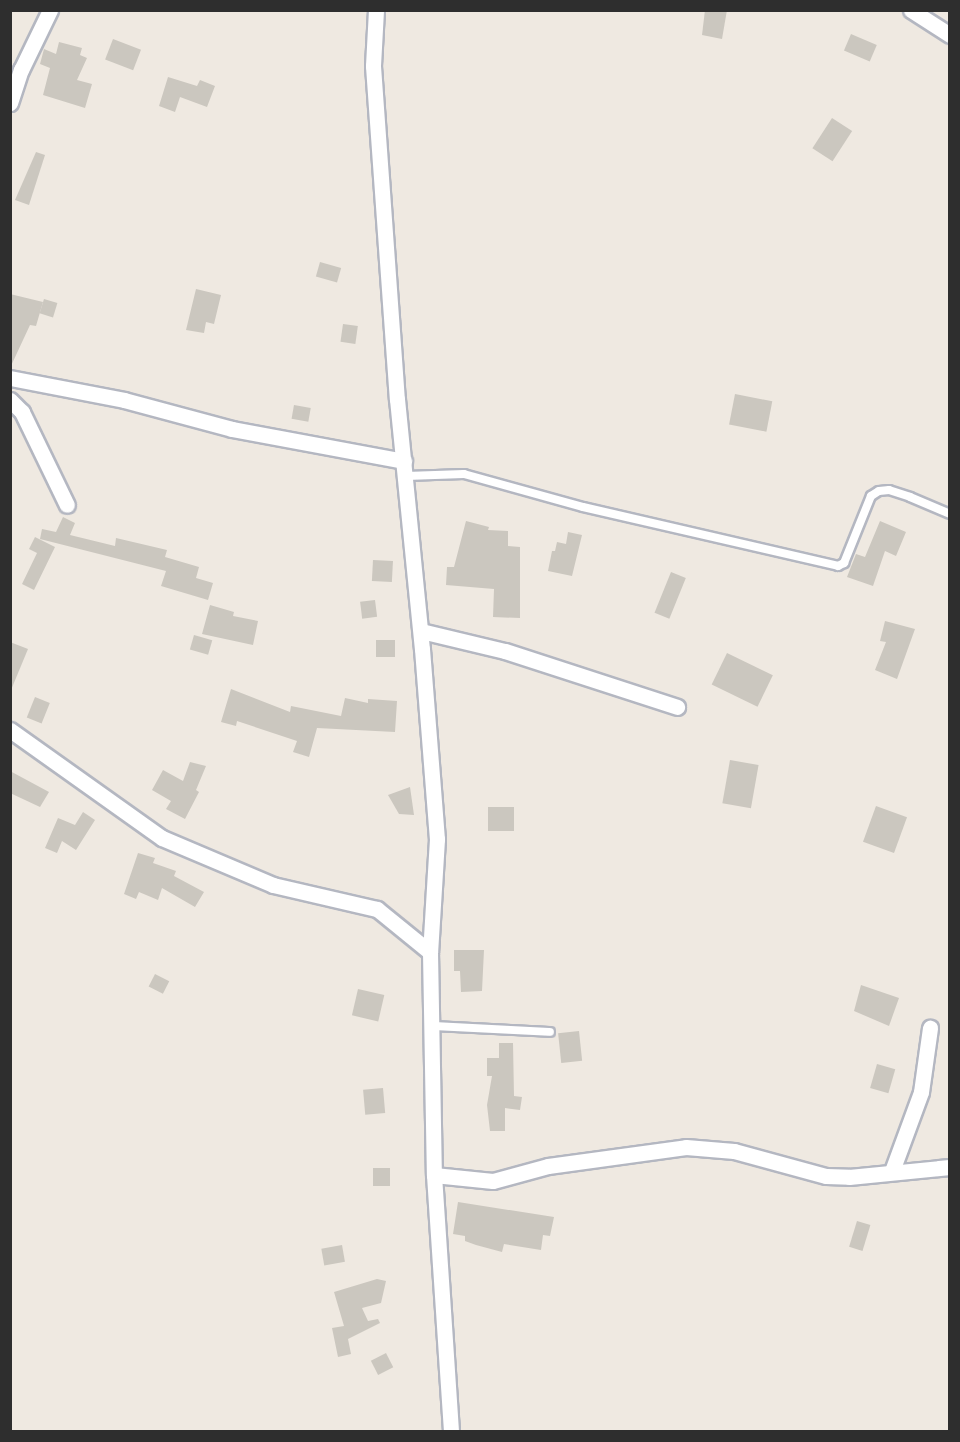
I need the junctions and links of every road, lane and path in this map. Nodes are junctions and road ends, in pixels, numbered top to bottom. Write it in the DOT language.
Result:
graph roads {
  1 [pos="50,10"];
  2 [pos="376,10"];
  3 [pos="911,10"];
  4 [pos="950,35"];
  5 [pos="10,103"];
  6 [pos="10,378"];
  7 [pos="10,400"];
  8 [pos="405,468"];
  9 [pos="67,505"];
  10 [pos="950,514"];
  11 [pos="421,631"];
  12 [pos="677,707"];
  13 [pos="10,730"];
  14 [pos="430,952"];
  15 [pos="433,1026"];
  16 [pos="930,1028"];
  17 [pos="549,1032"];
  18 [pos="950,1167"];
  19 [pos="892,1171"];
  20 [pos="435,1175"];
  21 [pos="451,1431"];
  1 -- 5 [label="street"];
  2 -- 8 [label="street"];
  3 -- 4 [label="street"];
  6 -- 8 [label="street"];
  7 -- 9 [label="street"];
  8 -- 10 [label="lane"];
  8 -- 11 [label="street"];
  11 -- 12 [label="street"];
  11 -- 14 [label="street"];
  13 -- 14 [label="street"];
  14 -- 15 [label="street"];
  15 -- 17 [label="lane"];
  15 -- 20 [label="street"];
  16 -- 19 [label="street"];
  18 -- 19 [label="street"];
  19 -- 20 [label="street"];
  20 -- 21 [label="street"];
}
